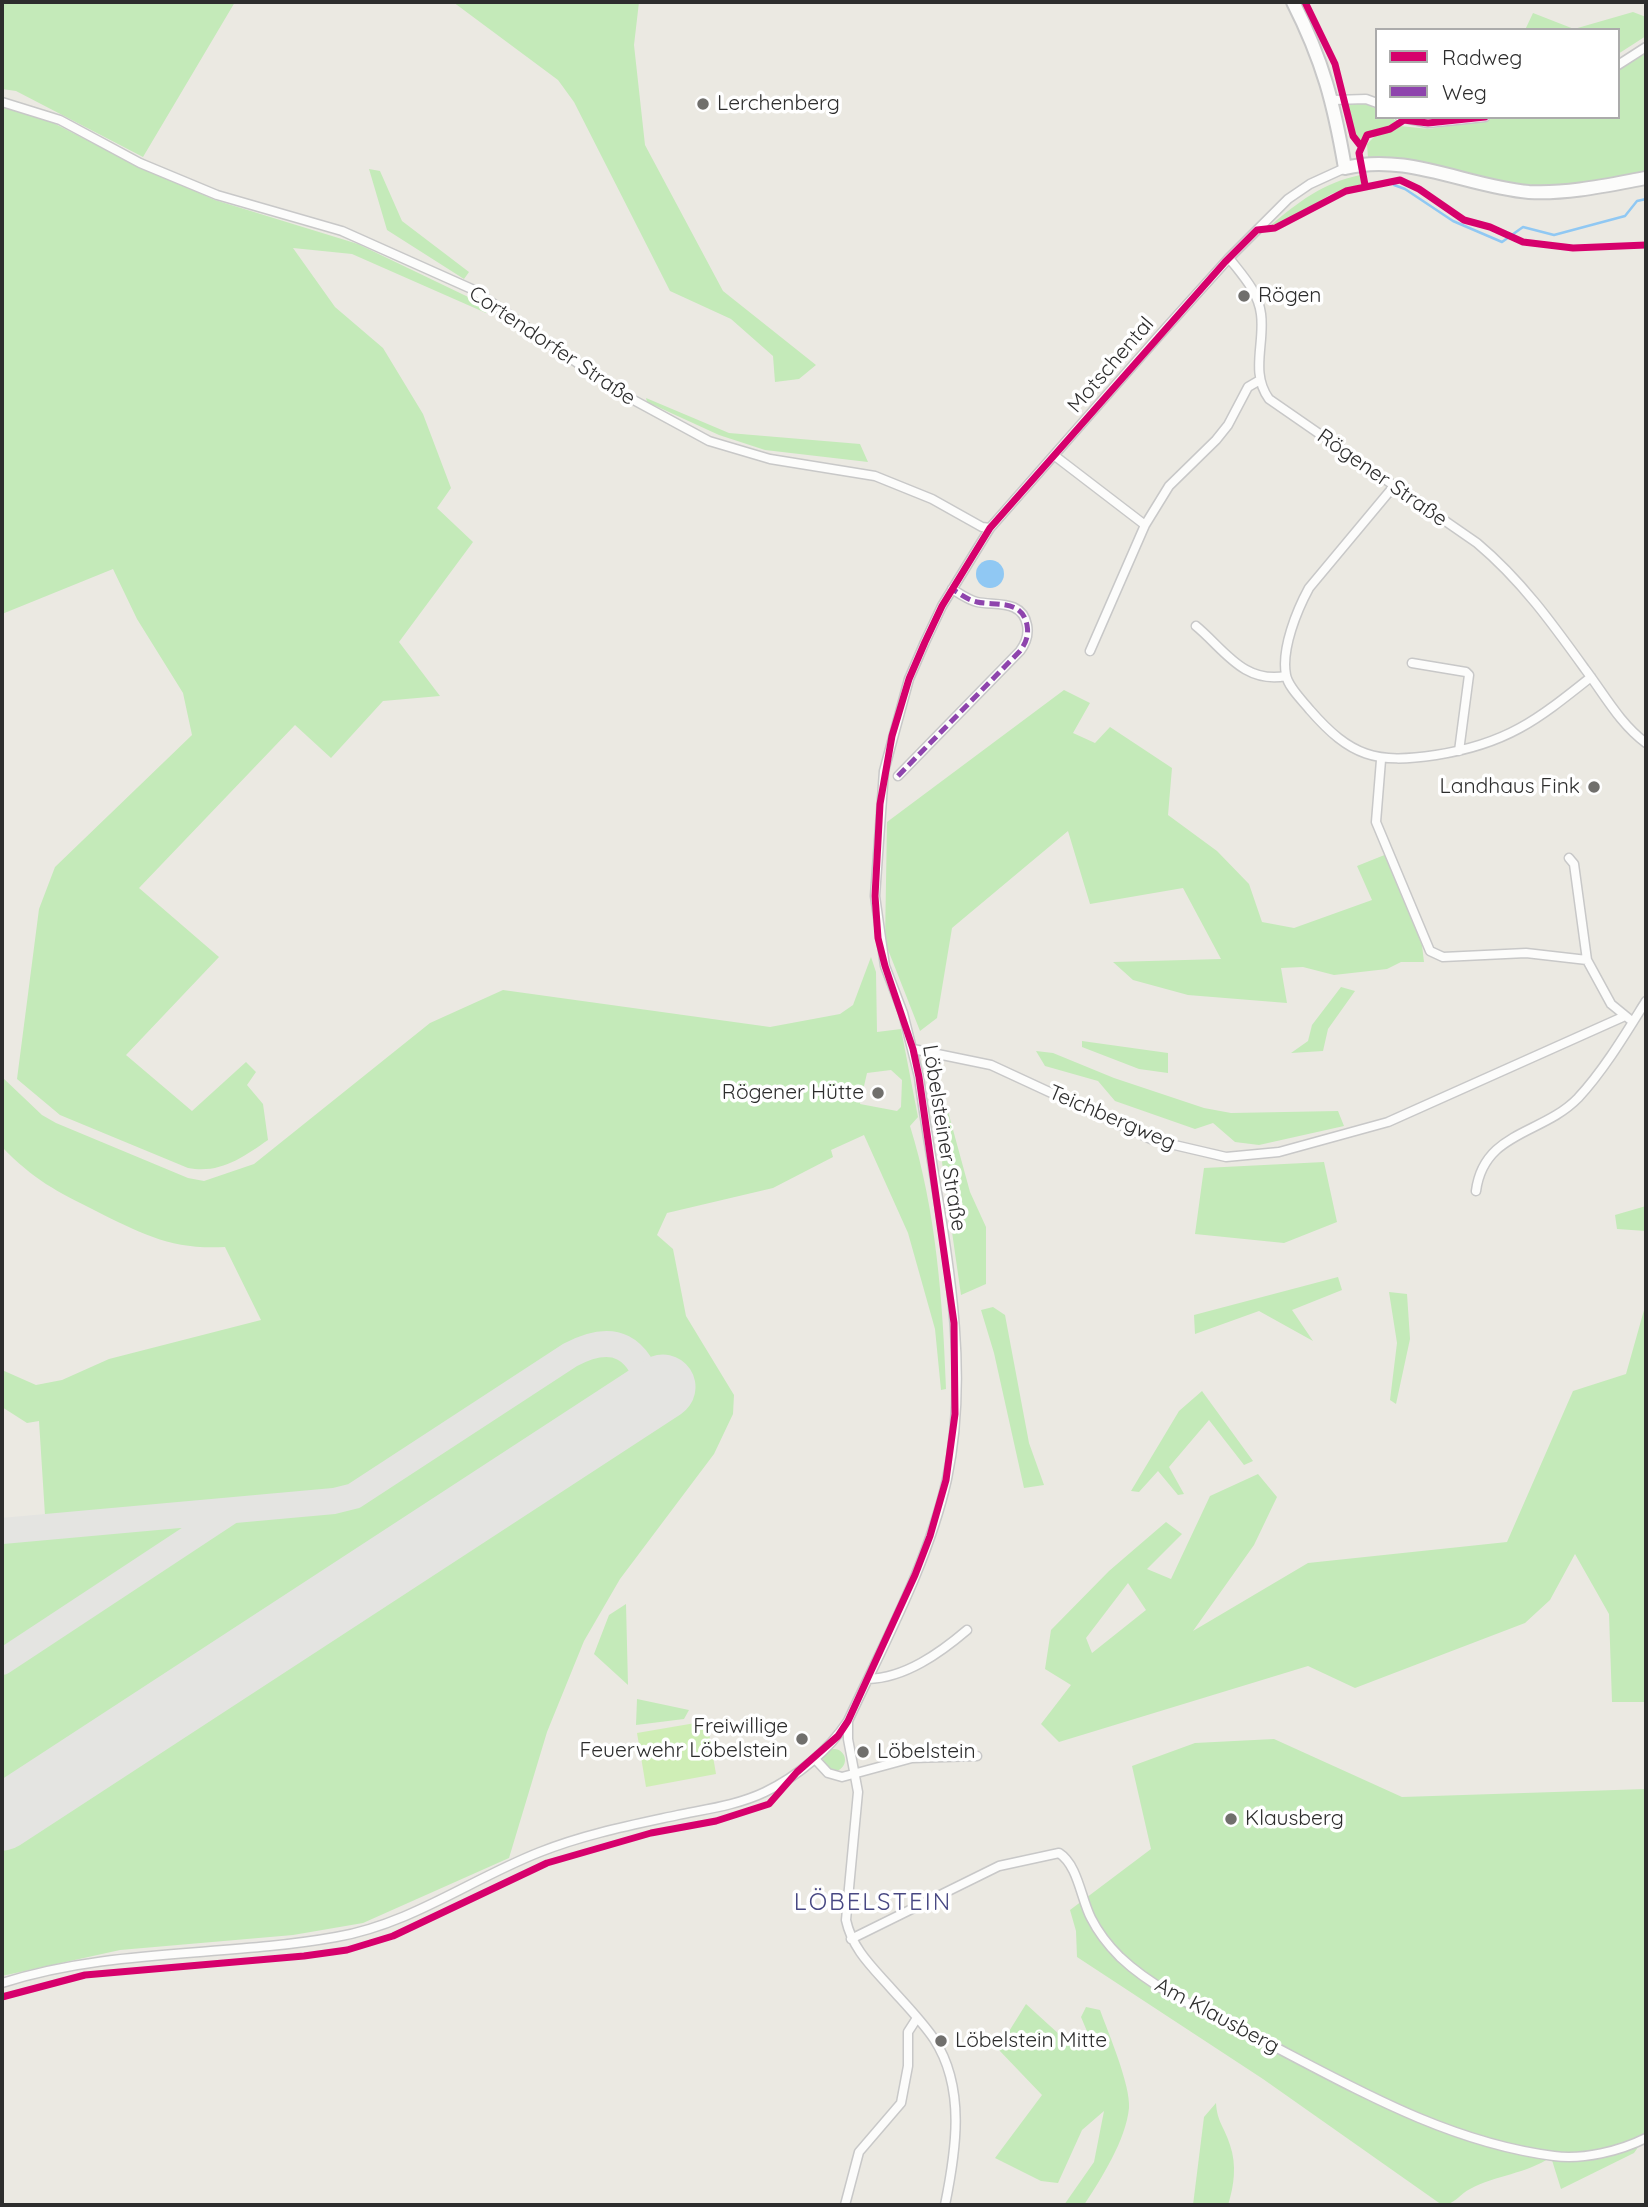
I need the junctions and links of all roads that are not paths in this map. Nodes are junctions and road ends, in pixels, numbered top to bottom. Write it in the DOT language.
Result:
graph roads {
  1 [pos="1293,2"];
  2 [pos="1646,47"];
  3 [pos="1620,64"];
  4 [pos="1333,100"];
  5 [pos="2,102"];
  6 [pos="1375,102"];
  7 [pos="1410,119"];
  8 [pos="1466,119"];
  9 [pos="1345,169"];
  10 [pos="1646,178"];
  11 [pos="1229,258"];
  12 [pos="1260,380"];
  13 [pos="1055,456"];
  14 [pos="1394,486"];
  15 [pos="1145,525"];
  16 [pos="989,528"];
  17 [pos="952,589"];
  18 [pos="1196,626"];
  19 [pos="1090,651"];
  20 [pos="1412,663"];
  21 [pos="1286,677"];
  22 [pos="1591,677"];
  23 [pos="1646,743"];
  24 [pos="1459,751"];
  25 [pos="1381,760"];
  26 [pos="898,776"];
  27 [pos="1569,858"];
  28 [pos="1587,960"];
  29 [pos="1646,1001"];
  30 [pos="1629,1019"];
  31 [pos="914,1049"];
  32 [pos="1476,1191"];
  33 [pos="967,1630"];
  34 [pos="868,1679"];
  35 [pos="848,1721"];
  36 [pos="977,1756"];
  37 [pos="814,1759"];
  38 [pos="855,1772"];
  39 [pos="851,1939"];
  40 [pos="2,1983"];
  41 [pos="917,2018"];
  42 [pos="1646,2138"];
  43 [pos="845,2205"];
  44 [pos="945,2205"];
  1 -- 4 [label="street"];
  2 -- 3 [label="street"];
  4 -- 6 [label="street"];
  4 -- 9 [label="street"];
  5 -- 16 [label="street, Cortendorfer Straße"];
  7 -- 8 [label="street"];
  9 -- 10 [label="street"];
  9 -- 11 [label="street, Motschental"];
  11 -- 12 [label="street"];
  11 -- 13 [label="street, Motschental"];
  12 -- 14 [label="street, Rögener Straße"];
  12 -- 15 [label="street"];
  13 -- 15 [label="street"];
  13 -- 16 [label="street, Motschental"];
  14 -- 21 [label="street"];
  14 -- 22 [label="street, Rögener Straße"];
  15 -- 19 [label="street"];
  16 -- 17 [label="street, Löbelsteiner Straße"];
  17 -- 26 [label="street"];
  17 -- 31 [label="street, Löbelsteiner Straße"];
  18 -- 21 [label="street"];
  20 -- 24 [label="street"];
  21 -- 25 [label="street"];
  22 -- 23 [label="street, Rögener Straße"];
  22 -- 24 [label="street"];
  24 -- 25 [label="street"];
  25 -- 28 [label="street"];
  27 -- 28 [label="street"];
  28 -- 30 [label="street"];
  29 -- 30 [label="street"];
  30 -- 31 [label="street, Teichbergweg"];
  30 -- 32 [label="street"];
  31 -- 34 [label="street, Löbelsteiner Straße"];
  33 -- 34 [label="street"];
  34 -- 35 [label="street, Löbelsteiner Straße"];
  35 -- 37 [label="street"];
  35 -- 38 [label="street"];
  36 -- 38 [label="street"];
  37 -- 38 [label="street"];
  37 -- 40 [label="street"];
  38 -- 39 [label="street"];
  39 -- 41 [label="street"];
  39 -- 42 [label="street, Am Klausberg"];
  41 -- 43 [label="street"];
  41 -- 44 [label="street"];
}
